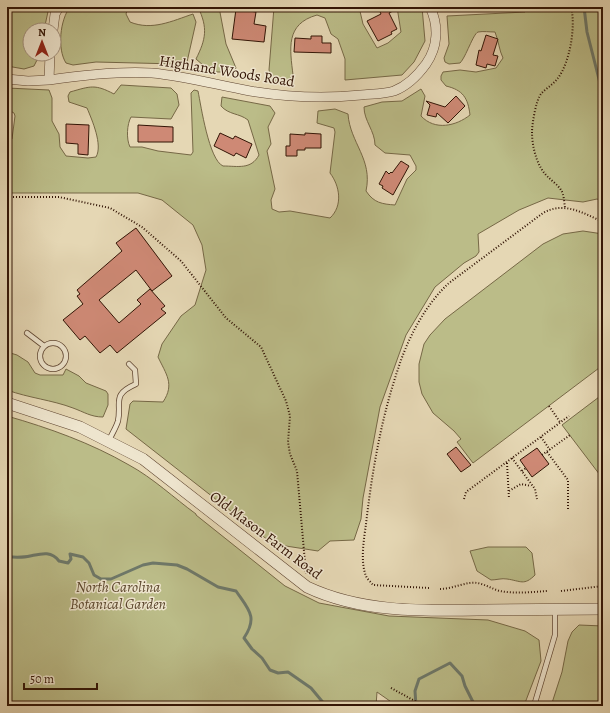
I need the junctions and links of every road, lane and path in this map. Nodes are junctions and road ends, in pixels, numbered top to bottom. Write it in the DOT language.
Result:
graph roads {
  1 [pos="59,7"];
  2 [pos="430,7"];
  3 [pos="571,7"];
  4 [pos="54,22"];
  5 [pos="50,62"];
  6 [pos="7,79"];
  7 [pos="49,80"];
  8 [pos="7,197"];
  9 [pos="565,207"];
  10 [pos="603,222"];
  11 [pos="27,333"];
  12 [pos="44,346"];
  13 [pos="129,364"];
  14 [pos="7,403"];
  15 [pos="549,406"];
  16 [pos="569,416"];
  17 [pos="560,422"];
  18 [pos="570,435"];
  19 [pos="541,437"];
  20 [pos="109,442"];
  21 [pos="548,451"];
  22 [pos="542,455"];
  23 [pos="512,458"];
  24 [pos="507,462"];
  25 [pos="526,468"];
  26 [pos="522,471"];
  27 [pos="533,486"];
  28 [pos="508,491"];
  29 [pos="464,499"];
  30 [pos="509,499"];
  31 [pos="537,499"];
  32 [pos="568,510"];
  33 [pos="603,586"];
  34 [pos="307,587"];
  35 [pos="429,588"];
  36 [pos="440,589"];
  37 [pos="547,591"];
  38 [pos="561,591"];
  39 [pos="556,609"];
  40 [pos="603,609"];
  41 [pos="391,688"];
  42 [pos="424,706"];
  43 [pos="534,706"];
  1 -- 4 [label="street"];
  2 -- 7 [label="street, Highland Woods Road"];
  3 -- 9 [label="path"];
  5 -- 7 [label="street"];
  6 -- 7 [label="street, Highland Woods Road"];
  8 -- 34 [label="path"];
  9 -- 10 [label="path"];
  9 -- 35 [label="path"];
  11 -- 12 [label="lane"];
  12 -- 12 [label="lane"];
  13 -- 20 [label="lane"];
  14 -- 20 [label="street, Old Mason Farm Road"];
  15 -- 17 [label="path"];
  16 -- 17 [label="path"];
  17 -- 19 [label="path"];
  18 -- 21 [label="path"];
  19 -- 21 [label="path"];
  19 -- 23 [label="path"];
  20 -- 34 [label="street, Old Mason Farm Road"];
  21 -- 22 [label="path"];
  21 -- 32 [label="path"];
  23 -- 24 [label="path"];
  23 -- 26 [label="path"];
  24 -- 28 [label="path"];
  24 -- 29 [label="path"];
  25 -- 26 [label="path"];
  26 -- 27 [label="path"];
  27 -- 28 [label="path"];
  27 -- 31 [label="path"];
  28 -- 30 [label="path"];
  33 -- 38 [label="path"];
  34 -- 39 [label="street, Old Mason Farm Road"];
  36 -- 37 [label="path"];
  39 -- 40 [label="street, Old Mason Farm Road"];
  39 -- 43 [label="lane"];
  41 -- 42 [label="path"];
}
